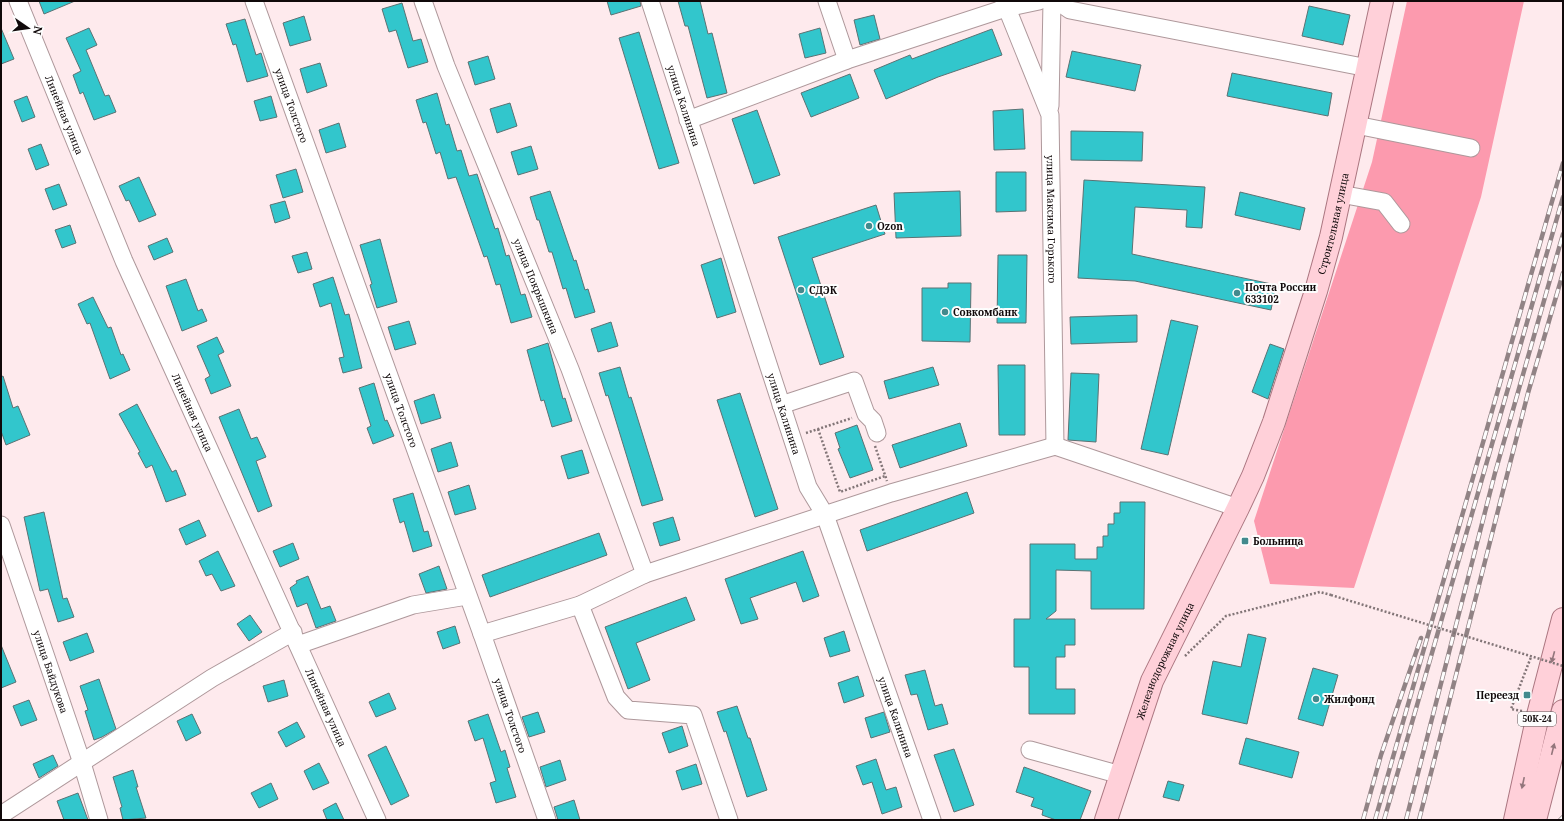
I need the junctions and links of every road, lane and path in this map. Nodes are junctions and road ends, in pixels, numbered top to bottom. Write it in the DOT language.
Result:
graph roads {
  1 [pos="18,1"];
  2 [pos="254,1"];
  3 [pos="423,1"];
  4 [pos="650,1"];
  5 [pos="827,1"];
  6 [pos="1039,1"];
  7 [pos="1052,1"];
  8 [pos="1057,1"];
  9 [pos="1382,1"];
  10 [pos="1005,4"];
  11 [pos="847,60"];
  12 [pos="1368,68"];
  13 [pos="1050,115"];
  14 [pos="688,120"];
  15 [pos="1356,124"];
  16 [pos="1471,148"];
  17 [pos="1340,194"];
  18 [pos="1401,224"];
  19 [pos="782,405"];
  20 [pos="857,416"];
  21 [pos="818,430"];
  22 [pos="875,437"];
  23 [pos="792,438"];
  24 [pos="1055,446"];
  25 [pos="885,476"];
  26 [pos="891,493"];
  27 [pos="1238,508"];
  28 [pos="825,515"];
  29 [pos="1,524"];
  30 [pos="645,574"];
  31 [pos="467,596"];
  32 [pos="580,605"];
  33 [pos="1563,619"];
  34 [pos="482,634"];
  35 [pos="295,638"];
  36 [pos="1531,657"];
  37 [pos="1180,660"];
  38 [pos="1563,666"];
  39 [pos="1511,709"];
  40 [pos="1563,710"];
  41 [pos="1030,750"];
  42 [pos="82,763"];
  43 [pos="1121,775"];
  44 [pos="1,815"];
  45 [pos="100,820"];
  46 [pos="378,820"];
  47 [pos="547,820"];
  48 [pos="729,820"];
  49 [pos="932,820"];
  50 [pos="1106,820"];
  51 [pos="1515,820"];
  52 [pos="1535,820"];
  1 -- 35 [label="street, Линейная улица"];
  2 -- 31 [label="street, улица Толстого"];
  3 -- 30 [label="street, улица Покрышкина"];
  4 -- 14 [label="street, улица Калинина"];
  5 -- 11 [label="street"];
  6 -- 10 [label="street"];
  7 -- 13 [label="street"];
  8 -- 12 [label="street"];
  9 -- 12 [label="main road, Строительная улица"];
  10 -- 11 [label="street"];
  10 -- 13 [label="street, улица Максима Горького"];
  11 -- 14 [label="street"];
  12 -- 15 [label="main road, Строительная улица"];
  13 -- 24 [label="street, улица Максима Горького"];
  14 -- 19 [label="street, улица Калинина"];
  15 -- 16 [label="street"];
  15 -- 17 [label="main road, Строительная улица"];
  17 -- 18 [label="street"];
  17 -- 27 [label="main road, Строительная улица"];
  19 -- 22 [label="street"];
  19 -- 23 [label="street, улица Калинина"];
  20 -- 21 [label="path"];
  21 -- 23 [label="path"];
  21 -- 25 [label="path"];
  22 -- 25 [label="path"];
  23 -- 28 [label="street, улица Калинина"];
  24 -- 26 [label="street"];
  24 -- 27 [label="street"];
  25 -- 26 [label="path"];
  26 -- 28 [label="street"];
  27 -- 43 [label="main road, Железнодорожная улица"];
  28 -- 30 [label="street"];
  28 -- 49 [label="street, улица Калинина"];
  29 -- 42 [label="street, улица Байдукова"];
  30 -- 32 [label="street"];
  31 -- 34 [label="street, улица Толстого"];
  31 -- 35 [label="street"];
  32 -- 34 [label="street"];
  32 -- 48 [label="street"];
  33 -- 51 [label="main road, 50К-24, one-way"];
  34 -- 47 [label="street, улица Толстого"];
  35 -- 42 [label="street"];
  35 -- 46 [label="street, Линейная улица"];
  36 -- 37 [label="path, bridge"];
  36 -- 38 [label="path, bridge"];
  36 -- 39 [label="path"];
  52 -- 40 [label="main road, 50К-24, one-way"];
  41 -- 43 [label="street"];
  42 -- 44 [label="street"];
  42 -- 45 [label="street, улица Байдукова"];
  43 -- 50 [label="main road, Железнодорожная улица"];
}
